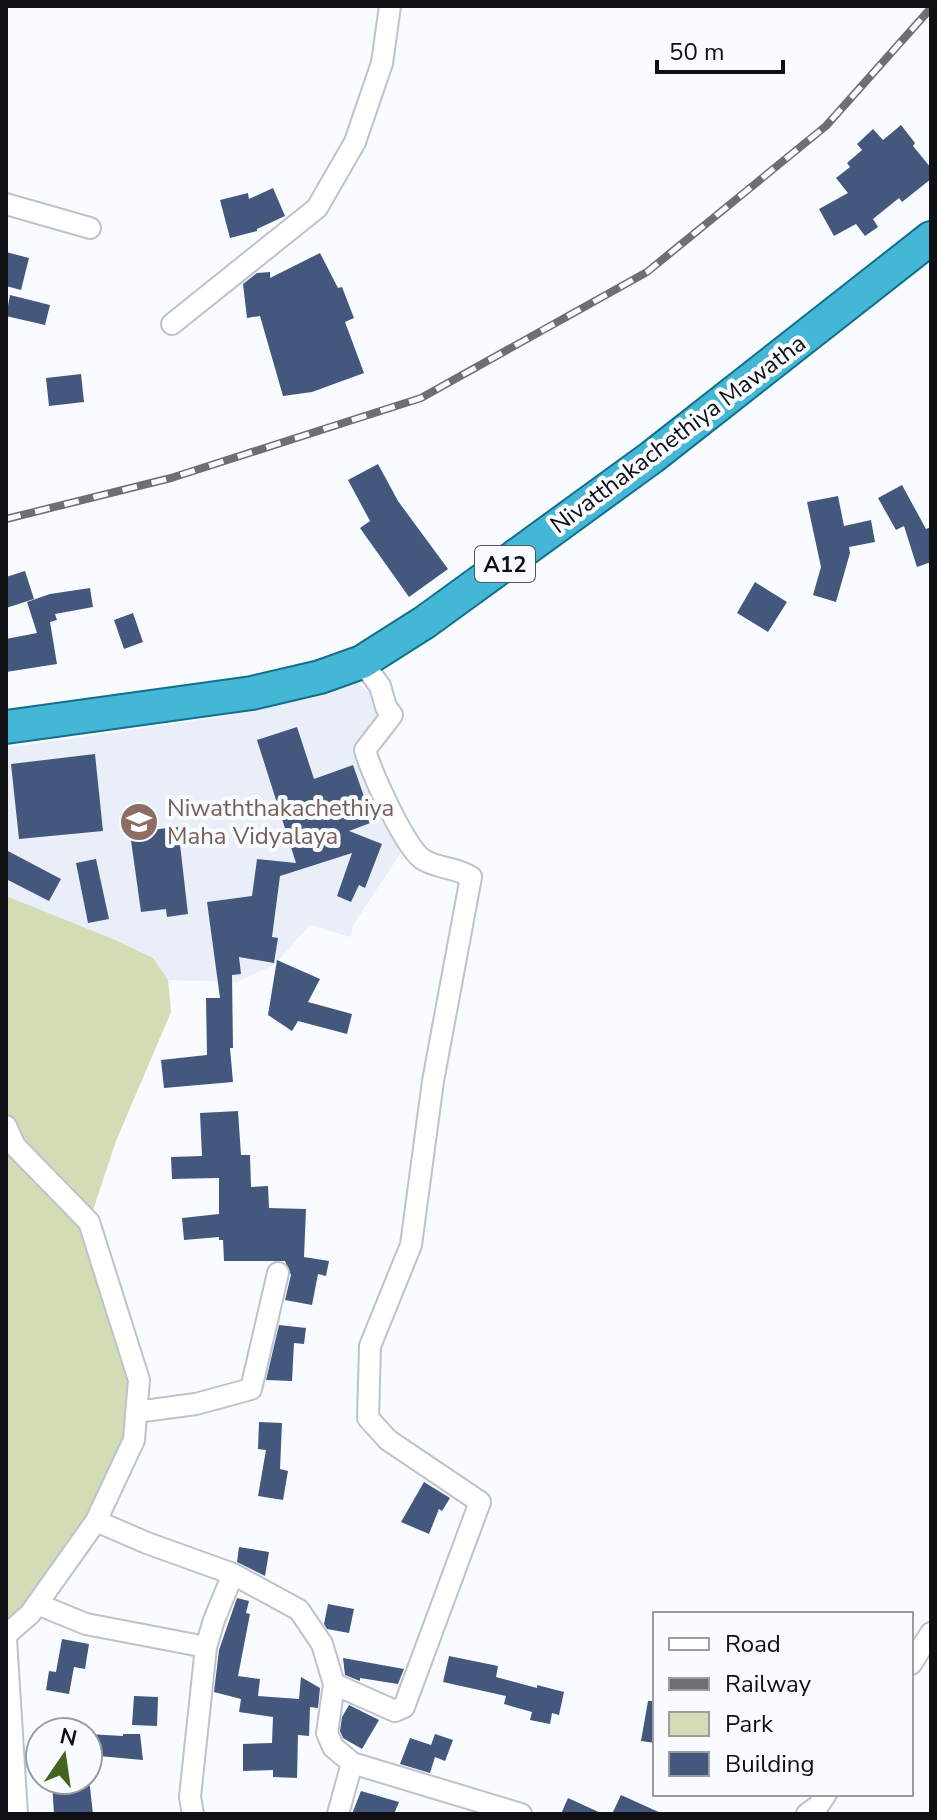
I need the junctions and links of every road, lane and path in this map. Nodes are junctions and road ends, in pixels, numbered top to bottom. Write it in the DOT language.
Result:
graph roads {
  1 [pos="390,6"];
  2 [pos="6,204"];
  3 [pos="90,228"];
  4 [pos="931,238"];
  5 [pos="172,324"];
  6 [pos="362,662"];
  7 [pos="6,727"];
  8 [pos="6,1126"];
  9 [pos="278,1273"];
  10 [pos="136,1412"];
  11 [pos="96,1521"];
  12 [pos="233,1574"];
  13 [pos="37,1604"];
  14 [pos="931,1633"];
  15 [pos="6,1637"];
  16 [pos="206,1647"];
  17 [pos="913,1661"];
  18 [pos="334,1684"];
  19 [pos="352,1763"];
  20 [pos="825,1796"];
  21 [pos="17,1814"];
  22 [pos="193,1814"];
  23 [pos="338,1814"];
  24 [pos="521,1814"];
  25 [pos="807,1814"];
  1 -- 5 [label="street"];
  2 -- 3 [label="street"];
  4 -- 6 [label="highway, Nivatthakachethiya Mawatha / A12"];
  6 -- 7 [label="highway, Nivatthakachethiya Mawatha / A12"];
  6 -- 18 [label="street"];
  8 -- 10 [label="street"];
  9 -- 10 [label="street"];
  10 -- 11 [label="street"];
  11 -- 12 [label="street"];
  11 -- 13 [label="street"];
  12 -- 16 [label="street"];
  12 -- 18 [label="street"];
  13 -- 15 [label="street"];
  13 -- 16 [label="street"];
  14 -- 17 [label="street"];
  15 -- 21 [label="street"];
  16 -- 22 [label="street"];
  18 -- 19 [label="street"];
  19 -- 23 [label="street"];
  19 -- 24 [label="street"];
  20 -- 25 [label="street"];
}
